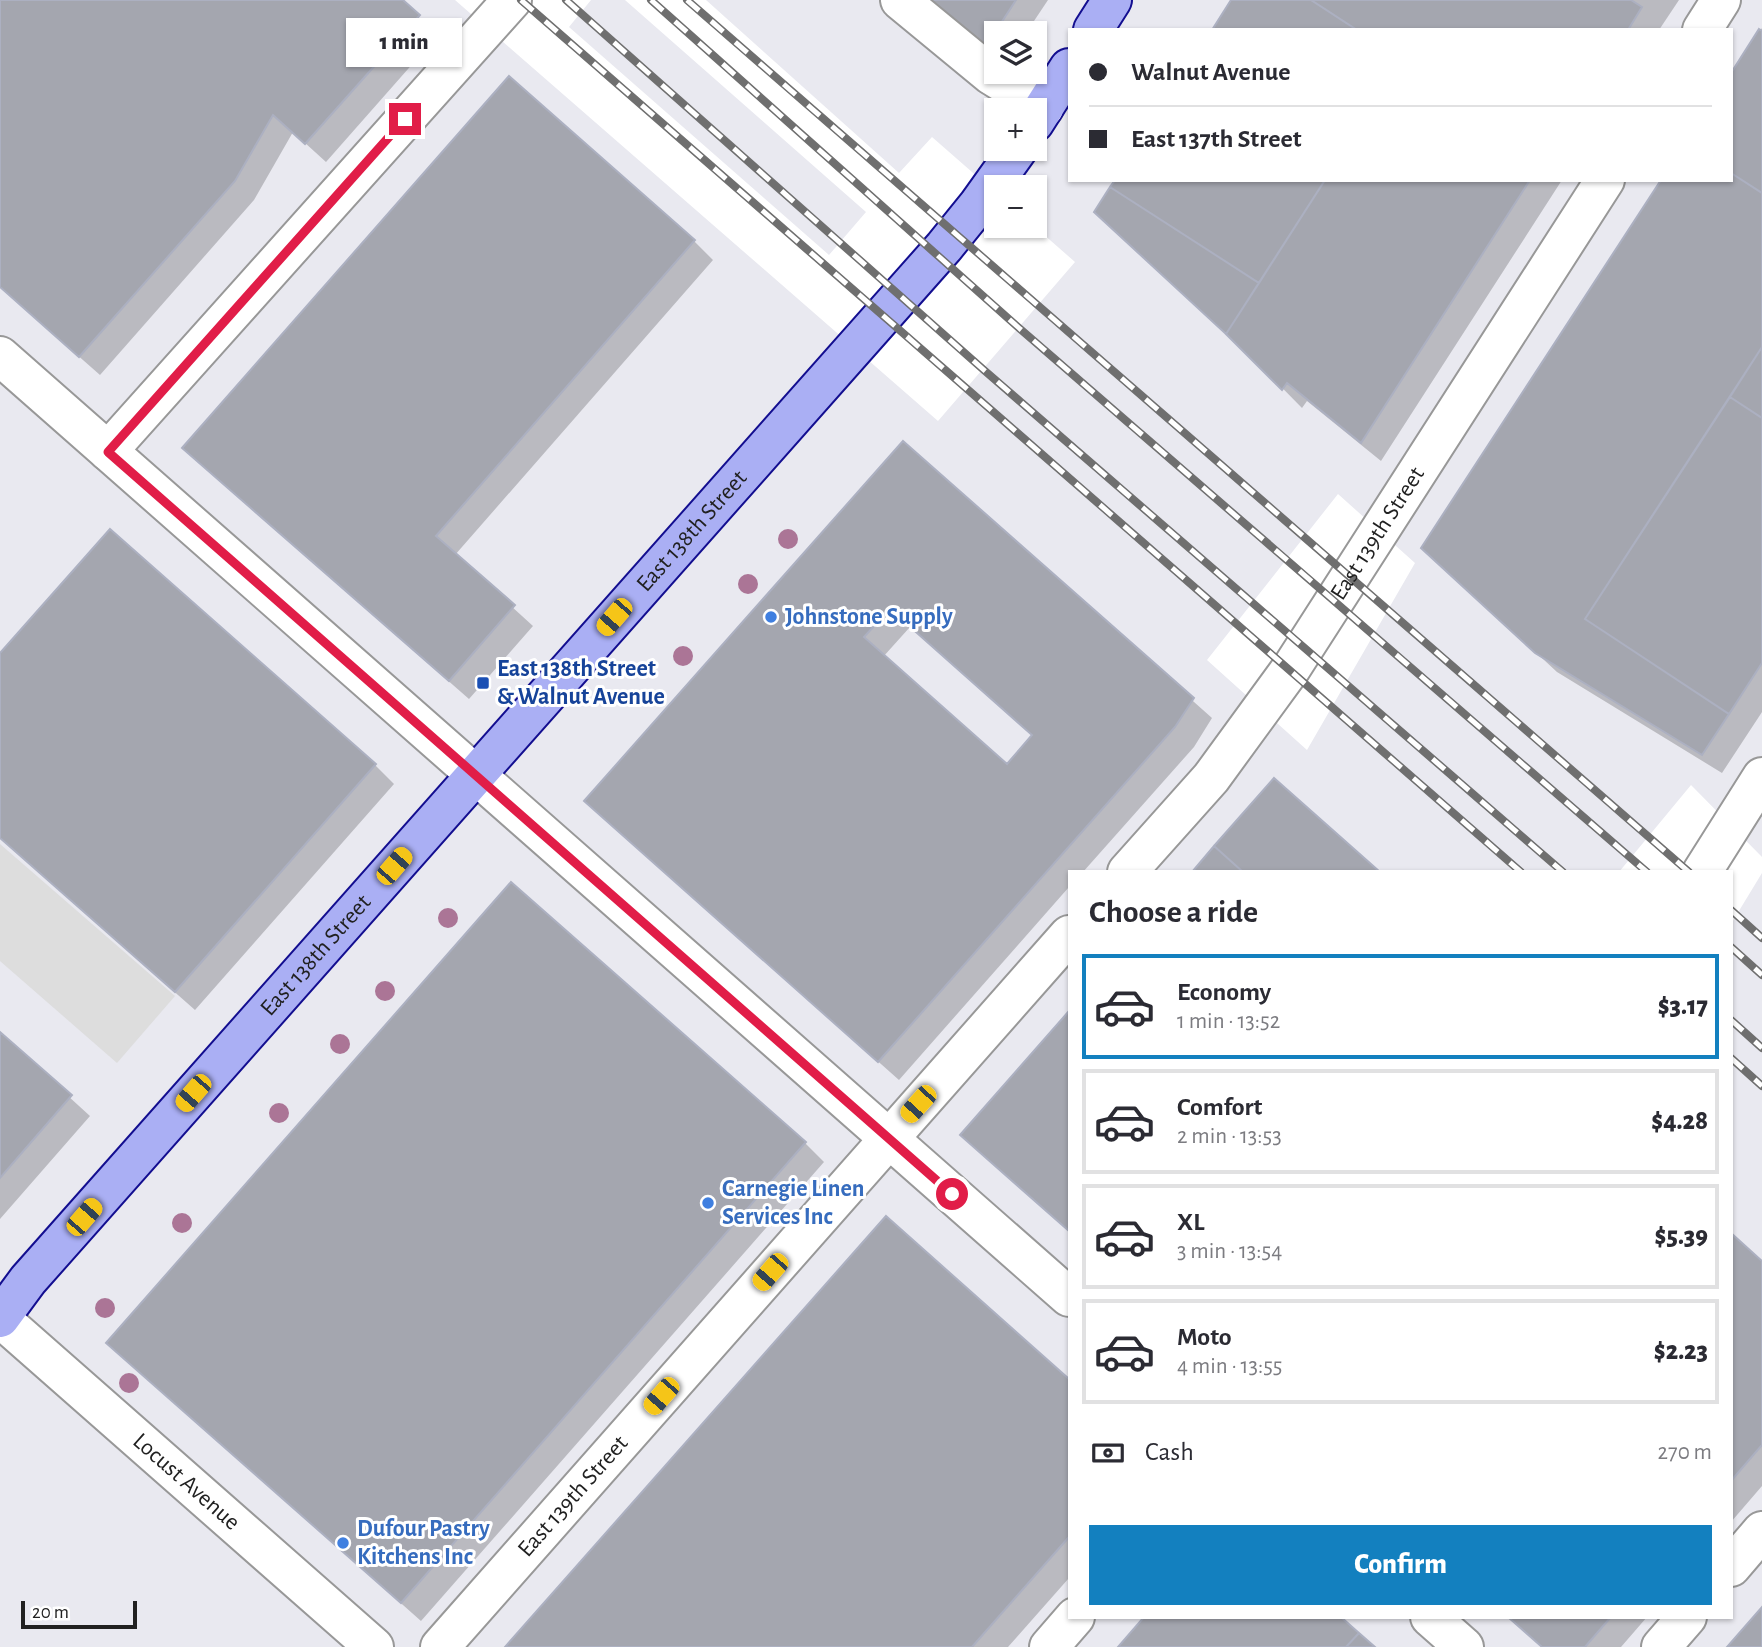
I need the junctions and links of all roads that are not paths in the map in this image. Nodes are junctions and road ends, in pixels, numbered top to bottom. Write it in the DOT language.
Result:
graph roads {
  1 [pos="512,0"];
  2 [pos="900,0"];
  3 [pos="1112,0"];
  4 [pos="1721,0"];
  5 [pos="1094,28"];
  6 [pos="1703,28"];
  7 [pos="1068,70"];
  8 [pos="1019,98"];
  9 [pos="1047,102"];
  10 [pos="1009,161"];
  11 [pos="1604,182"];
  12 [pos="0,356"];
  13 [pos="108,452"];
  14 [pos="475,774"];
  15 [pos="1762,777"];
  16 [pos="1128,870"];
  17 [pos="1703,870"];
  18 [pos="1068,936"];
  19 [pos="888,1138"];
  20 [pos="1068,1296"];
  21 [pos="0,1318"];
  22 [pos="1762,1531"];
  23 [pos="1733,1565"];
  24 [pos="1073,1619"];
  25 [pos="1432,1619"];
  26 [pos="1685,1619"];
  27 [pos="374,1647"];
  28 [pos="440,1647"];
  29 [pos="1049,1647"];
  30 [pos="1464,1647"];
  31 [pos="1661,1647"];
  1 -- 13 [label="street"];
  2 -- 8 [label="street"];
  3 -- 5 [label="main road"];
  4 -- 6 [label="street"];
  7 -- 9 [label="main road"];
  10 -- 14 [label="main road, East 138th Street"];
  11 -- 16 [label="street, East 139th Street"];
  12 -- 13 [label="street"];
  13 -- 14 [label="street"];
  14 -- 19 [label="street"];
  14 -- 21 [label="main road, East 138th Street"];
  15 -- 17 [label="street"];
  18 -- 19 [label="street, East 139th Street"];
  19 -- 20 [label="street"];
  19 -- 28 [label="street, East 139th Street"];
  21 -- 27 [label="street, Locust Avenue"];
  22 -- 23 [label="street"];
  24 -- 29 [label="street"];
  25 -- 30 [label="street"];
  26 -- 31 [label="street"];
}
